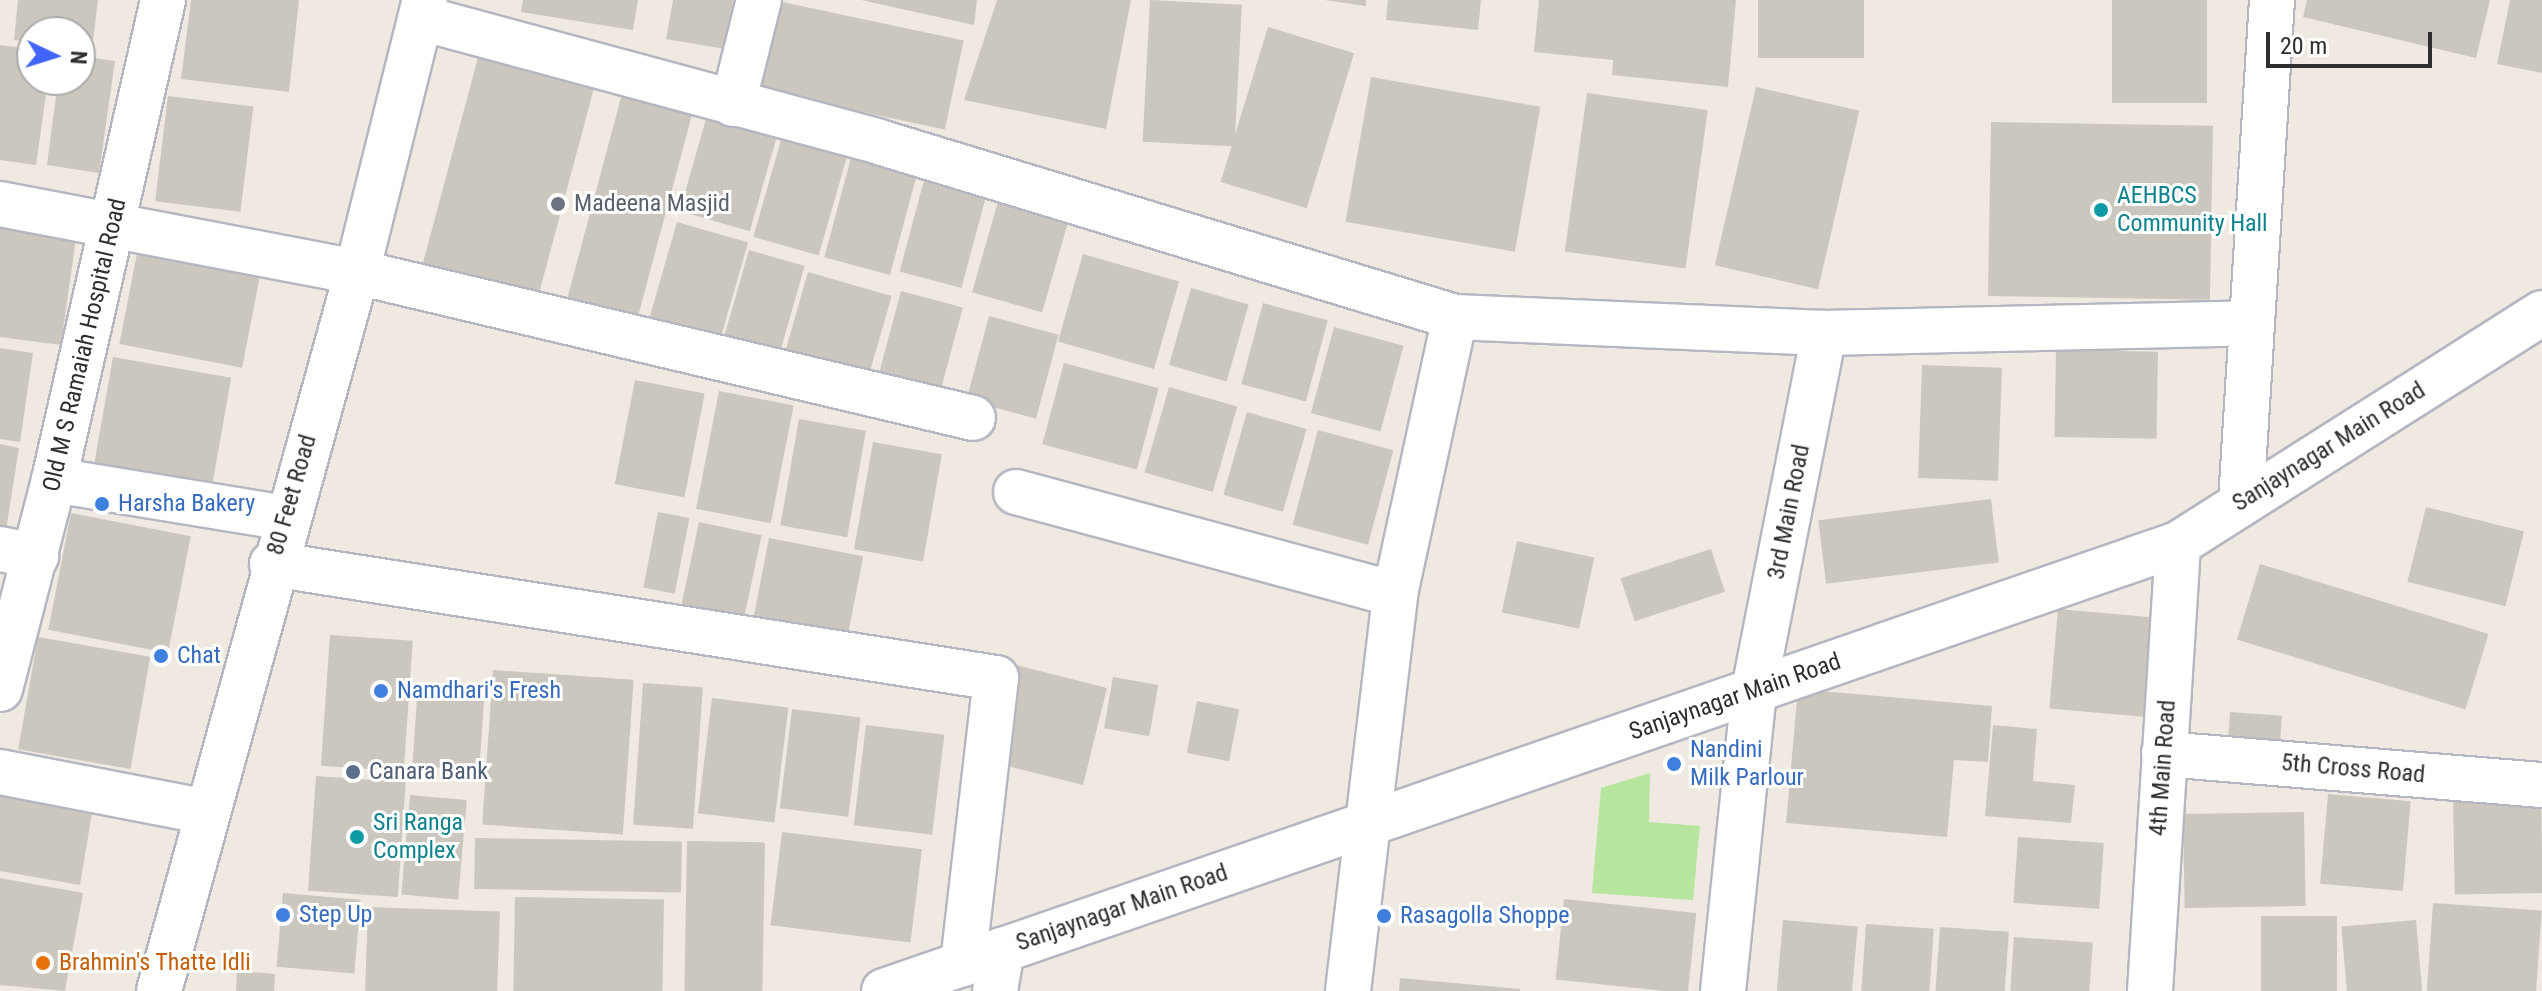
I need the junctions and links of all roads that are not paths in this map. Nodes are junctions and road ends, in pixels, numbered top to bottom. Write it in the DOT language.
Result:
graph roads {
  1 [pos="163,0"];
  2 [pos="759,0"];
  3 [pos="2272,0"];
  4 [pos="423,9"];
  5 [pos="733,104"];
  6 [pos="0,204"];
  7 [pos="112,224"];
  8 [pos="357,272"];
  9 [pos="2542,313"];
  10 [pos="1455,317"];
  11 [pos="2252,323"];
  12 [pos="1824,333"];
  13 [pos="973,418"];
  14 [pos="54,480"];
  15 [pos="1016,492"];
  16 [pos="2241,502"];
  17 [pos="285,518"];
  18 [pos="2178,544"];
  19 [pos="18,552"];
  20 [pos="272,564"];
  21 [pos="1395,594"];
  22 [pos="0,689"];
  23 [pos="1754,690"];
  24 [pos="2164,754"];
  25 [pos="0,772"];
  26 [pos="2542,785"];
  27 [pos="207,812"];
  28 [pos="1371,823"];
  29 [pos="986,968"];
  30 [pos="159,991"];
  31 [pos="884,991"];
  32 [pos="1348,991"];
  33 [pos="1723,991"];
  34 [pos="2150,991"];
  1 -- 7 [label="street, Old M S Ramaiah Hospital Road"];
  2 -- 5 [label="street"];
  3 -- 11 [label="street"];
  4 -- 5 [label="street"];
  4 -- 8 [label="street, 80 Feet Road"];
  5 -- 10 [label="street"];
  6 -- 7 [label="street"];
  7 -- 8 [label="street"];
  7 -- 14 [label="street, Old M S Ramaiah Hospital Road"];
  8 -- 13 [label="street"];
  8 -- 17 [label="street, 80 Feet Road"];
  9 -- 16 [label="street, Sanjaynagar Main Road"];
  10 -- 12 [label="street"];
  10 -- 21 [label="street"];
  11 -- 12 [label="street"];
  11 -- 16 [label="street"];
  12 -- 23 [label="street, 3rd Main Road"];
  14 -- 17 [label="street"];
  14 -- 19 [label="street, Old M S Ramaiah Hospital Road"];
  15 -- 21 [label="street"];
  16 -- 18 [label="street, Sanjaynagar Main Road"];
  17 -- 20 [label="street, 80 Feet Road"];
  18 -- 23 [label="street, Sanjaynagar Main Road"];
  18 -- 24 [label="street, 4th Main Road"];
  19 -- 22 [label="street, Old M S Ramaiah Hospital Road"];
  20 -- 27 [label="street, 80 Feet Road"];
  20 -- 29 [label="street"];
  21 -- 28 [label="street"];
  23 -- 28 [label="street, Sanjaynagar Main Road"];
  23 -- 33 [label="street, 3rd Main Road"];
  24 -- 26 [label="street, 5th Cross Road"];
  24 -- 34 [label="street, 4th Main Road"];
  25 -- 27 [label="street"];
  27 -- 30 [label="street, 80 Feet Road"];
  28 -- 29 [label="street, Sanjaynagar Main Road"];
  28 -- 32 [label="street"];
  29 -- 31 [label="street, Sanjaynagar Main Road"];
}
